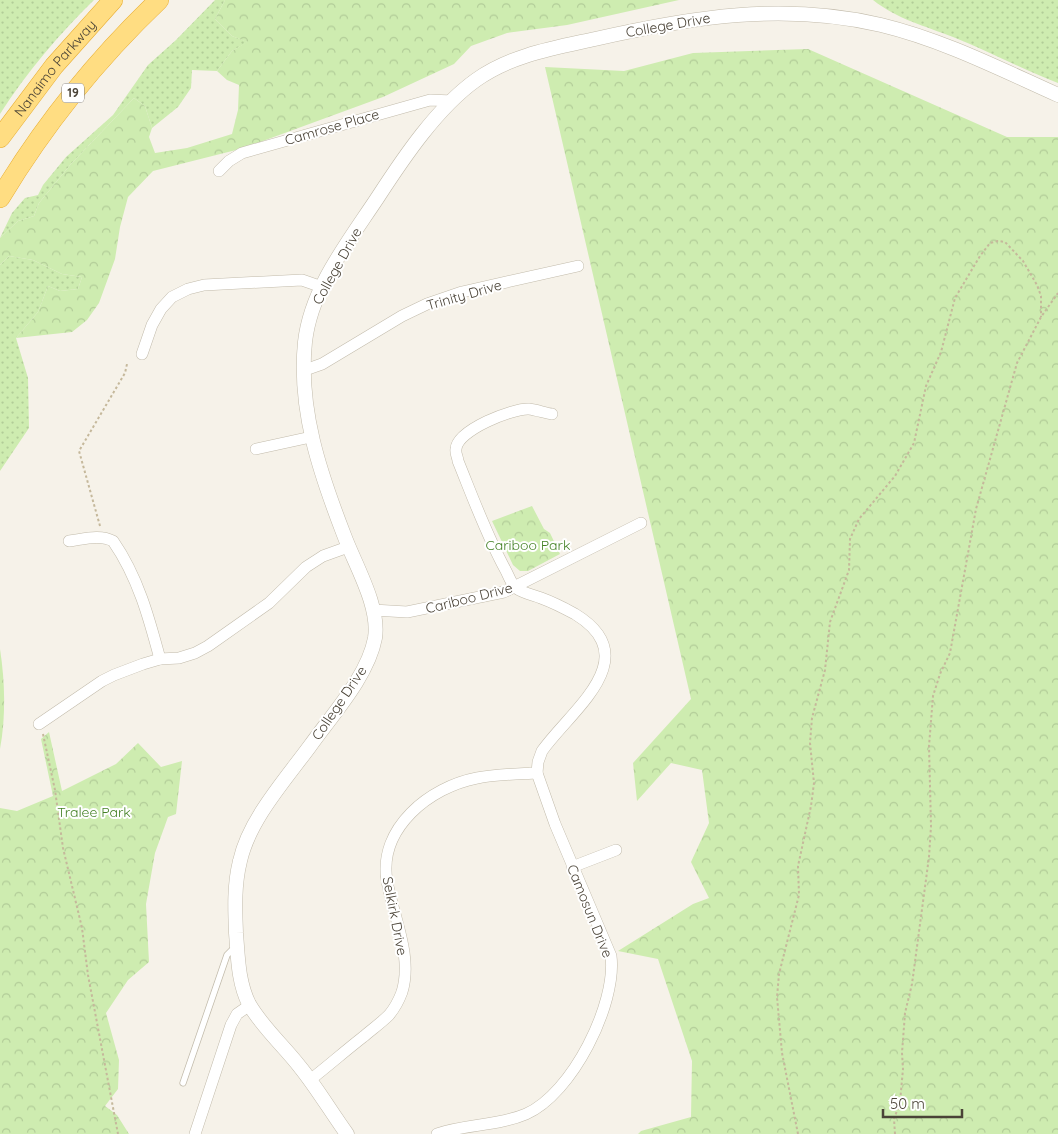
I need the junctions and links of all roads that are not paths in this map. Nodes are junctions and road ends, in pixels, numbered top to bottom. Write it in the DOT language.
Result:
graph roads {
  1 [pos="113,0"];
  2 [pos="159,0"];
  3 [pos="1058,95"];
  4 [pos="452,101"];
  5 [pos="0,138"];
  6 [pos="219,171"];
  7 [pos="0,198"];
  8 [pos="578,266"];
  9 [pos="322,287"];
  10 [pos="142,354"];
  11 [pos="305,370"];
  12 [pos="552,414"];
  13 [pos="311,437"];
  14 [pos="256,449"];
  15 [pos="641,523"];
  16 [pos="69,541"];
  17 [pos="348,547"];
  18 [pos="515,588"];
  19 [pos="373,610"];
  20 [pos="160,659"];
  21 [pos="42,727"];
  22 [pos="538,773"];
  23 [pos="616,850"];
  24 [pos="572,867"];
  25 [pos="237,946"];
  26 [pos="250,1005"];
  27 [pos="310,1080"];
  28 [pos="183,1083"];
  29 [pos="488,1129"];
  30 [pos="195,1134"];
  31 [pos="347,1134"];
  32 [pos="437,1134"];
  1 -- 5 [label="highway, Nanaimo Parkway / 19"];
  2 -- 7 [label="highway, 19"];
  3 -- 4 [label="street, College Drive"];
  4 -- 6 [label="street, Camrose Place"];
  4 -- 9 [label="street, College Drive"];
  8 -- 11 [label="street, Trinity Drive"];
  9 -- 10 [label="street"];
  9 -- 11 [label="street, College Drive"];
  11 -- 13 [label="street, College Drive"];
  12 -- 18 [label="street"];
  13 -- 14 [label="street"];
  13 -- 17 [label="street, College Drive"];
  15 -- 18 [label="street, Cariboo Drive"];
  16 -- 20 [label="street"];
  17 -- 19 [label="street, College Drive"];
  17 -- 20 [label="street"];
  18 -- 19 [label="street, Cariboo Drive"];
  18 -- 22 [label="street"];
  19 -- 25 [label="street, College Drive"];
  20 -- 21 [label="street"];
  22 -- 24 [label="street, Camosun Drive"];
  22 -- 27 [label="street, Selkirk Drive"];
  23 -- 24 [label="street"];
  24 -- 29 [label="street, Camosun Drive"];
  25 -- 26 [label="street, College Drive"];
  25 -- 28 [label="lane"];
  26 -- 27 [label="street, College Drive"];
  26 -- 30 [label="street"];
  27 -- 31 [label="street, College Drive"];
  29 -- 32 [label="street, Camosun Drive"];
}
